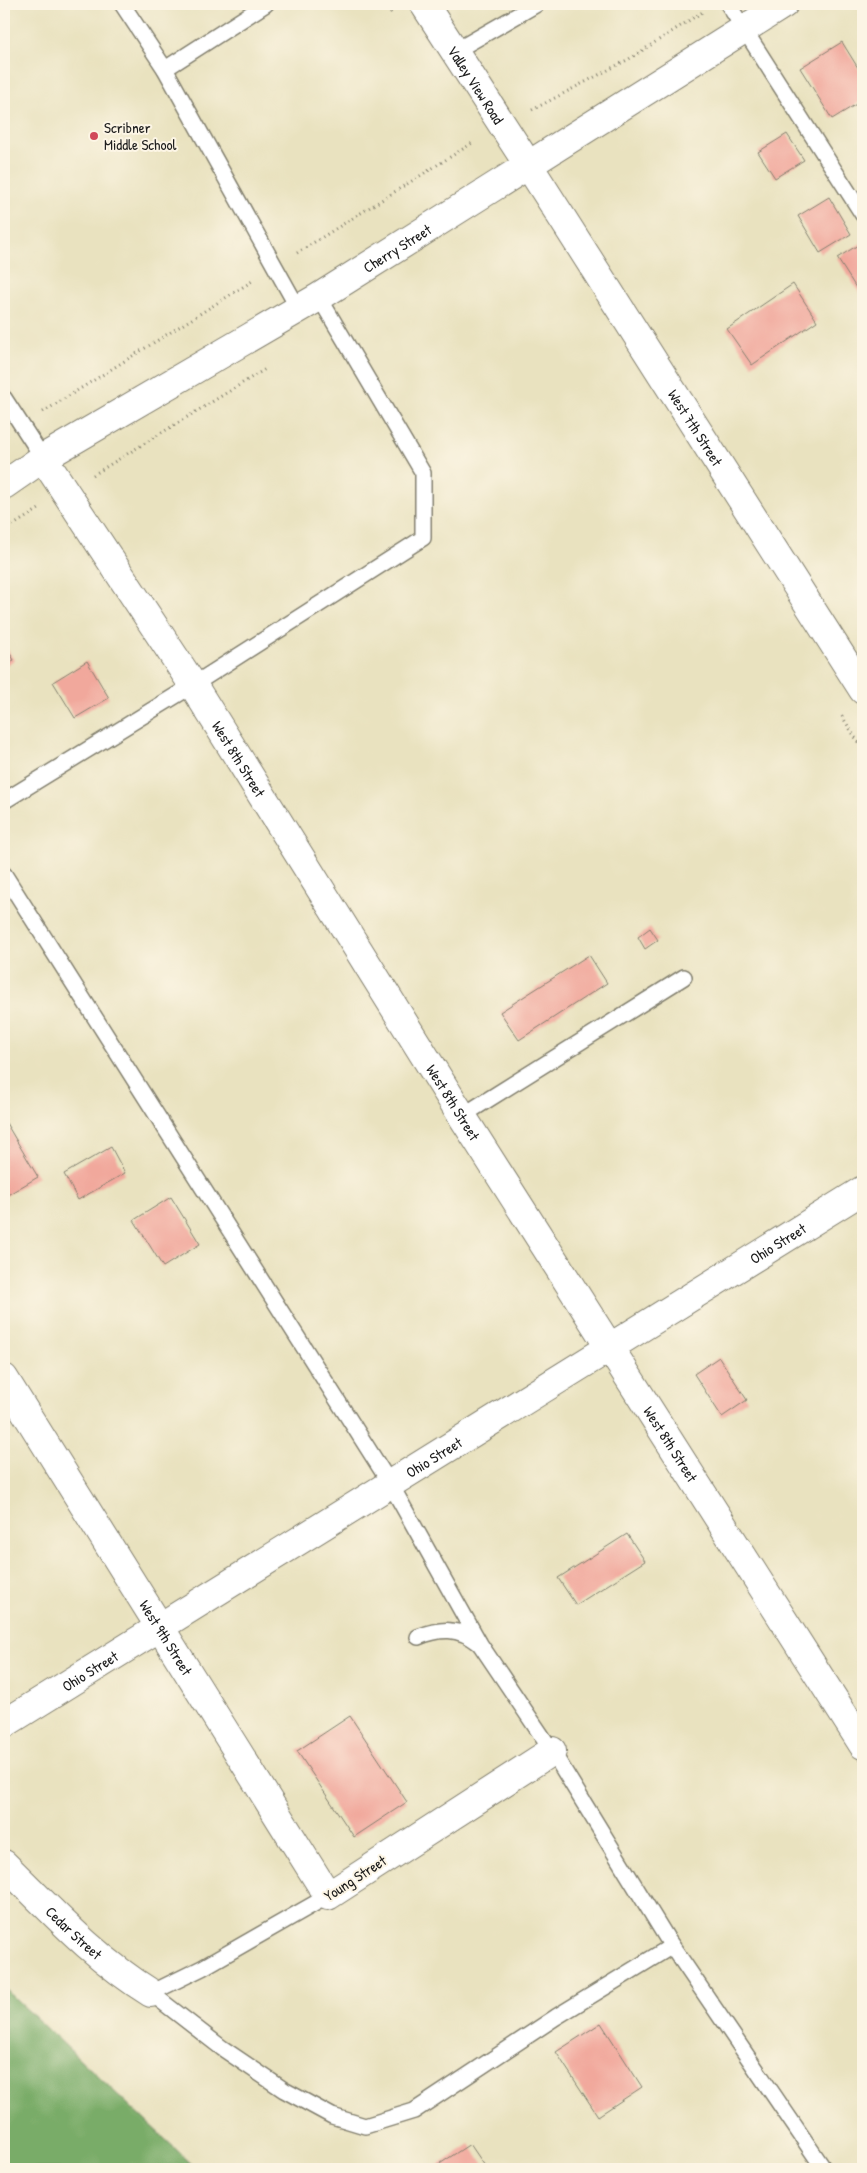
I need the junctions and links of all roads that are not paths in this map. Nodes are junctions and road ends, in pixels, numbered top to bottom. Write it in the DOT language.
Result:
graph roads {
  1 [pos="122,4"];
  2 [pos="266,4"];
  3 [pos="424,4"];
  4 [pos="537,4"];
  5 [pos="728,4"];
  6 [pos="784,4"];
  7 [pos="744,30"];
  8 [pos="455,51"];
  9 [pos="165,69"];
  10 [pos="529,166"];
  11 [pos="863,215"];
  12 [pos="309,302"];
  13 [pos="4,398"];
  14 [pos="43,458"];
  15 [pos="4,485"];
  16 [pos="193,685"];
  17 [pos="863,690"];
  18 [pos="4,801"];
  19 [pos="4,874"];
  20 [pos="684,977"];
  21 [pos="462,1116"];
  22 [pos="863,1190"];
  23 [pos="610,1348"];
  24 [pos="4,1378"];
  25 [pos="391,1485"];
  26 [pos="160,1629"];
  27 [pos="418,1637"];
  28 [pos="480,1644"];
  29 [pos="4,1724"];
  30 [pos="863,1745"];
  31 [pos="552,1751"];
  32 [pos="4,1864"];
  33 [pos="328,1896"];
  34 [pos="672,1946"];
  35 [pos="151,1993"];
  36 [pos="824,2169"];
  1 -- 9 [label="lane"];
  2 -- 9 [label="lane"];
  3 -- 8 [label="street, Valley View Road"];
  4 -- 8 [label="lane"];
  5 -- 7 [label="lane"];
  6 -- 7 [label="street, Cherry Street"];
  7 -- 10 [label="street, Cherry Street"];
  7 -- 11 [label="lane"];
  8 -- 10 [label="street, Valley View Road"];
  9 -- 12 [label="lane"];
  10 -- 12 [label="street, Cherry Street"];
  10 -- 17 [label="street, West 7th Street"];
  12 -- 14 [label="street, Cherry Street"];
  12 -- 16 [label="lane"];
  13 -- 14 [label="lane"];
  14 -- 15 [label="street, Cherry Street"];
  14 -- 16 [label="street, West 8th Street"];
  16 -- 18 [label="lane"];
  16 -- 21 [label="street, West 8th Street"];
  19 -- 25 [label="lane"];
  20 -- 21 [label="lane"];
  21 -- 23 [label="street, West 8th Street"];
  22 -- 23 [label="street, Ohio Street"];
  23 -- 25 [label="street, Ohio Street"];
  23 -- 30 [label="street, West 8th Street"];
  24 -- 26 [label="street, West 9th Street"];
  25 -- 26 [label="street, Ohio Street"];
  25 -- 28 [label="lane"];
  26 -- 29 [label="street, Ohio Street"];
  26 -- 33 [label="street, West 9th Street"];
  27 -- 28 [label="lane"];
  28 -- 31 [label="lane"];
  31 -- 33 [label="street, Young Street"];
  31 -- 34 [label="lane"];
  32 -- 35 [label="street, Cedar Street"];
  33 -- 35 [label="lane, Young Street"];
  34 -- 35 [label="lane"];
  34 -- 36 [label="lane"];
}
